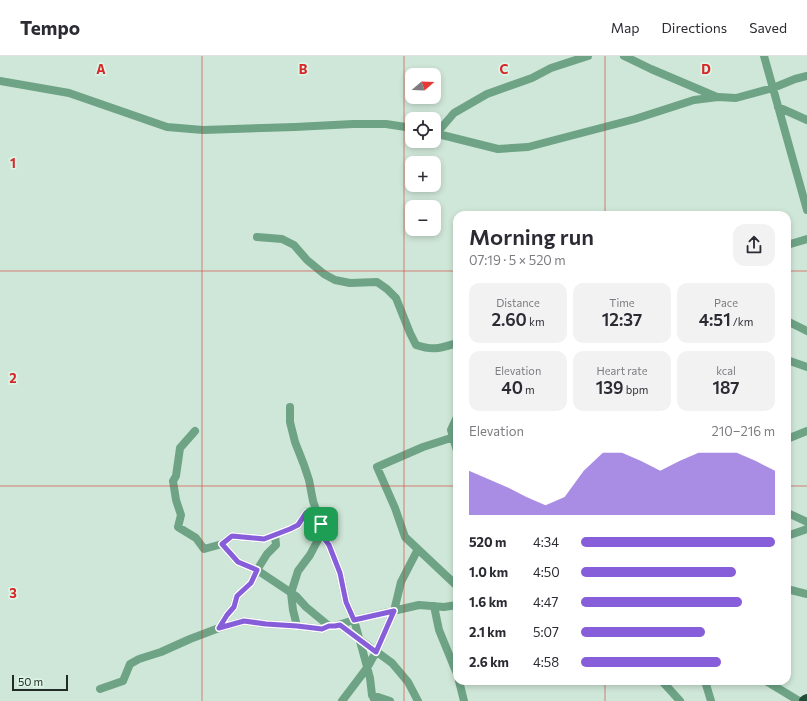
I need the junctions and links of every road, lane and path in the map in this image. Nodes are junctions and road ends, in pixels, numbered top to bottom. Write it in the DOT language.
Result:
graph roads {
  1 [pos="588,56"];
  2 [pos="624,56"];
  3 [pos="764,56"];
  4 [pos="807,76"];
  5 [pos="0,81"];
  6 [pos="774,88"];
  7 [pos="718,97"];
  8 [pos="778,107"];
  9 [pos="807,120"];
  10 [pos="405,127"];
  11 [pos="441,127"];
  12 [pos="441,135"];
  13 [pos="807,210"];
  14 [pos="257,237"];
  15 [pos="807,239"];
  16 [pos="791,244"];
  17 [pos="791,323"];
  18 [pos="807,331"];
  19 [pos="453,344"];
  20 [pos="791,361"];
  21 [pos="807,367"];
  22 [pos="290,407"];
  23 [pos="196,431"];
  24 [pos="807,432"];
  25 [pos="453,438"];
  26 [pos="791,438"];
  27 [pos="791,514"];
  28 [pos="807,522"];
  29 [pos="321,524"];
  30 [pos="807,529"];
  31 [pos="321,534"];
  32 [pos="275,535"];
  33 [pos="791,535"];
  34 [pos="222,544"];
  35 [pos="418,549"];
  36 [pos="257,570"];
  37 [pos="453,582"];
  38 [pos="791,590"];
  39 [pos="291,593"];
  40 [pos="807,594"];
  41 [pos="434,606"];
  42 [pos="453,606"];
  43 [pos="394,611"];
  44 [pos="354,620"];
  45 [pos="340,625"];
  46 [pos="297,626"];
  47 [pos="329,626"];
  48 [pos="219,628"];
  49 [pos="359,638"];
  50 [pos="376,652"];
  51 [pos="453,664"];
  52 [pos="367,668"];
  53 [pos="460,685"];
  54 [pos="666,685"];
  55 [pos="706,685"];
  56 [pos="773,685"];
  57 [pos="100,689"];
  58 [pos="374,698"];
  59 [pos="342,701"];
  60 [pos="390,701"];
  61 [pos="418,701"];
  62 [pos="464,701"];
  63 [pos="680,701"];
  64 [pos="712,701"];
  65 [pos="799,701"];
  1 -- 11 [label="street"];
  2 -- 7 [label="street"];
  3 -- 6 [label="street"];
  4 -- 6 [label="street"];
  5 -- 10 [label="street"];
  6 -- 7 [label="street"];
  6 -- 8 [label="street"];
  7 -- 12 [label="street"];
  8 -- 9 [label="street"];
  8 -- 13 [label="street"];
  14 -- 19 [label="street"];
  15 -- 16 [label="street"];
  17 -- 18 [label="street"];
  20 -- 21 [label="street"];
  22 -- 29 [label="street"];
  23 -- 34 [label="street"];
  24 -- 26 [label="street"];
  25 -- 35 [label="street"];
  27 -- 28 [label="street"];
  29 -- 31 [label="street"];
  29 -- 32 [label="street"];
  30 -- 33 [label="street"];
  31 -- 39 [label="street"];
  31 -- 44 [label="street"];
  32 -- 34 [label="street"];
  32 -- 36 [label="street"];
  34 -- 36 [label="street"];
  35 -- 37 [label="street"];
  35 -- 43 [label="street"];
  36 -- 39 [label="street"];
  36 -- 48 [label="street"];
  38 -- 40 [label="street"];
  39 -- 46 [label="street"];
  39 -- 47 [label="street"];
  41 -- 42 [label="street"];
  41 -- 43 [label="street"];
  41 -- 51 [label="street"];
  43 -- 44 [label="street"];
  43 -- 50 [label="street"];
  44 -- 45 [label="street"];
  44 -- 49 [label="street"];
  45 -- 47 [label="street"];
  45 -- 49 [label="street"];
  46 -- 47 [label="street"];
  46 -- 48 [label="street"];
  48 -- 57 [label="street"];
  49 -- 50 [label="street"];
  49 -- 52 [label="street"];
  50 -- 52 [label="street"];
  50 -- 61 [label="street"];
  52 -- 58 [label="street"];
  52 -- 59 [label="street"];
  53 -- 62 [label="street"];
  54 -- 63 [label="street"];
  55 -- 64 [label="street"];
  56 -- 65 [label="street"];
  58 -- 60 [label="street"];
}
